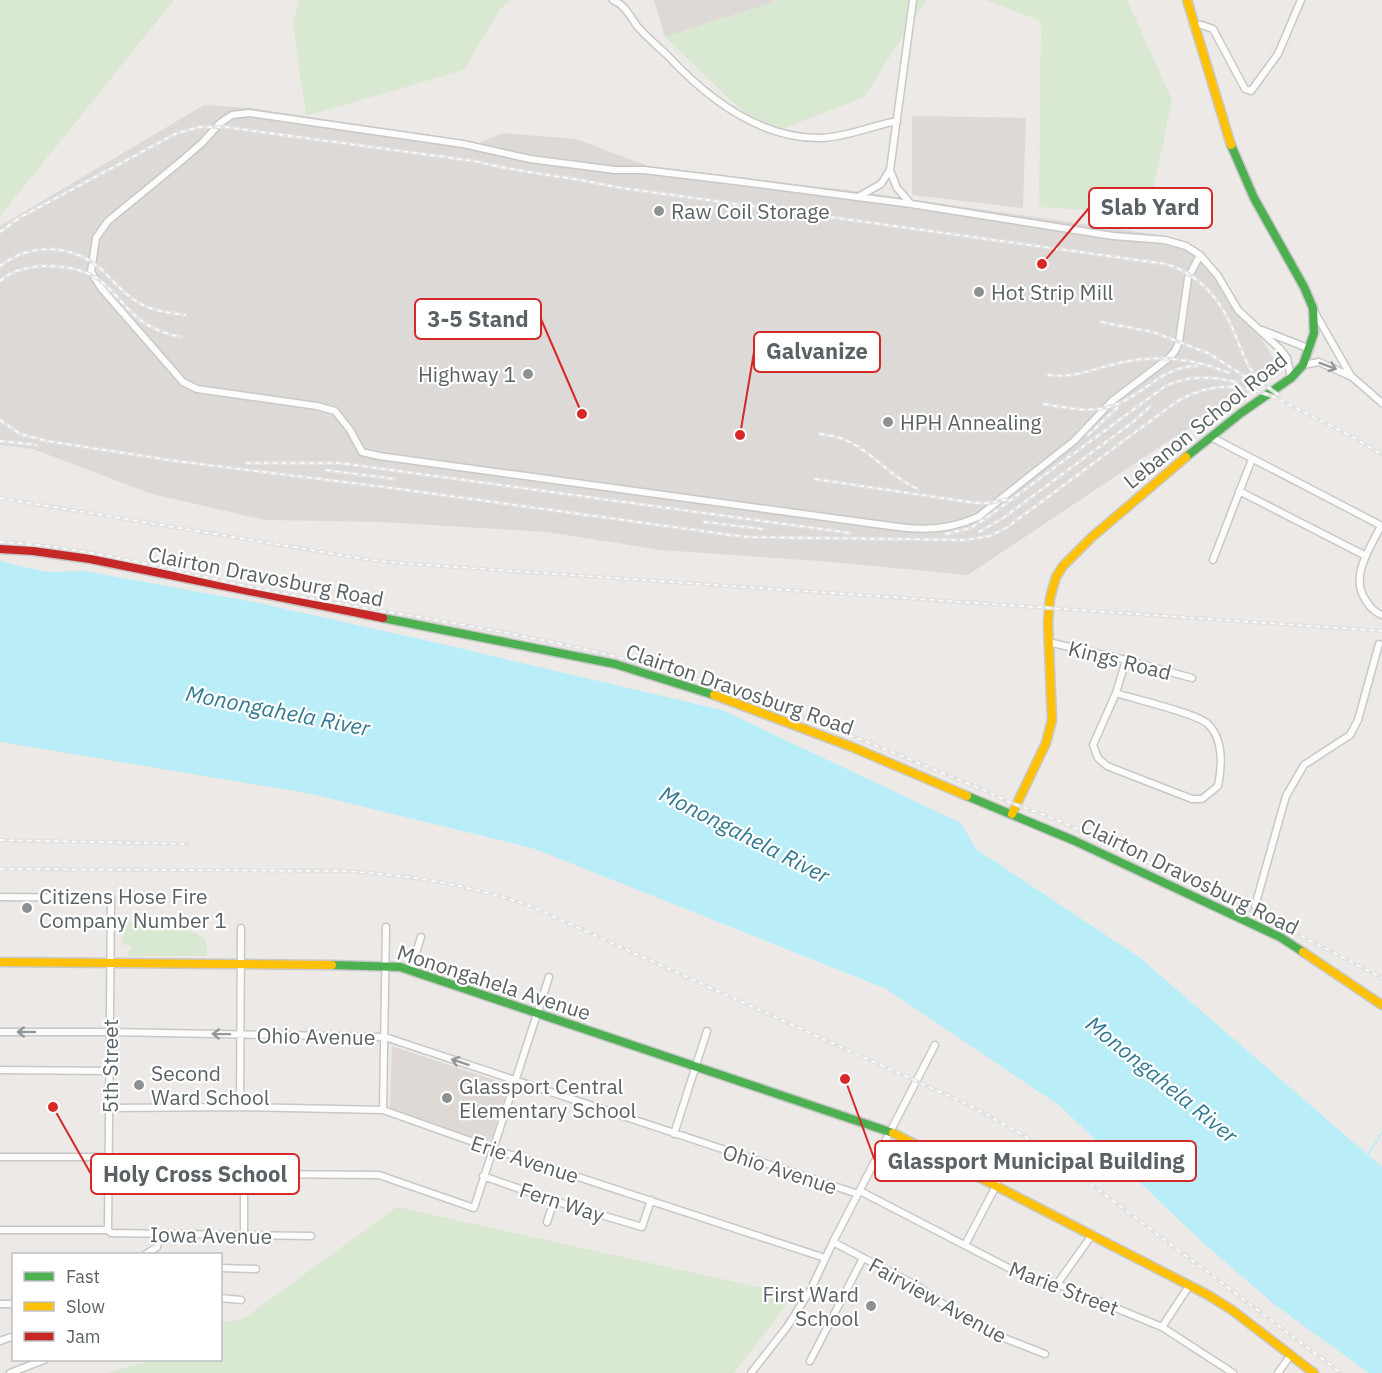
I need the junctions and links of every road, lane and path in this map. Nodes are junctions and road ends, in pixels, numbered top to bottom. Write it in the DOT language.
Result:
graph roads {
  1 [pos="613,0"];
  2 [pos="913,0"];
  3 [pos="1187,0"];
  4 [pos="1301,0"];
  5 [pos="1193,25"];
  6 [pos="897,121"];
  7 [pos="890,170"];
  8 [pos="858,197"];
  9 [pos="910,204"];
  10 [pos="1200,255"];
  11 [pos="1312,308"];
  12 [pos="1256,328"];
  13 [pos="1310,349"];
  14 [pos="1303,365"];
  15 [pos="1351,376"];
  16 [pos="1292,378"];
  17 [pos="1382,403"];
  18 [pos="1211,437"];
  19 [pos="1252,459"];
  20 [pos="1239,491"];
  21 [pos="1381,526"];
  22 [pos="0,549"];
  23 [pos="1366,556"];
  24 [pos="1213,560"];
  25 [pos="1381,614"];
  26 [pos="1048,642"];
  27 [pos="1379,644"];
  28 [pos="1126,660"];
  29 [pos="1192,678"];
  30 [pos="1116,693"];
  31 [pos="1012,814"];
  32 [pos="0,897"];
  33 [pos="1255,906"];
  34 [pos="386,927"];
  35 [pos="241,928"];
  36 [pos="421,938"];
  37 [pos="0,962"];
  38 [pos="111,963"];
  39 [pos="241,964"];
  40 [pos="385,965"];
  41 [pos="410,971"];
  42 [pos="549,977"];
  43 [pos="1382,1005"];
  44 [pos="537,1014"];
  45 [pos="707,1031"];
  46 [pos="0,1032"];
  47 [pos="110,1032"];
  48 [pos="241,1034"];
  49 [pos="385,1037"];
  50 [pos="935,1045"];
  51 [pos="695,1067"];
  52 [pos="0,1070"];
  53 [pos="110,1071"];
  54 [pos="515,1081"];
  55 [pos="240,1107"];
  56 [pos="110,1108"];
  57 [pos="383,1110"];
  58 [pos="890,1131"];
  59 [pos="674,1134"];
  60 [pos="1015,1146"];
  61 [pos="493,1149"];
  62 [pos="0,1157"];
  63 [pos="109,1157"];
  64 [pos="109,1173"];
  65 [pos="244,1174"];
  66 [pos="483,1176"];
  67 [pos="995,1184"];
  68 [pos="859,1192"];
  69 [pos="651,1200"];
  70 [pos="554,1201"];
  71 [pos="547,1222"];
  72 [pos="0,1230"];
  73 [pos="110,1232"];
  74 [pos="160,1234"];
  75 [pos="1092,1235"];
  76 [pos="244,1236"];
  77 [pos="311,1236"];
  78 [pos="833,1242"];
  79 [pos="965,1245"];
  80 [pos="148,1253"];
  81 [pos="825,1258"];
  82 [pos="863,1258"];
  83 [pos="222,1268"];
  84 [pos="256,1269"];
  85 [pos="1057,1284"];
  86 [pos="1189,1286"];
  87 [pos="222,1298"];
  88 [pos="241,1300"];
  89 [pos="1162,1327"];
  90 [pos="1045,1354"];
  91 [pos="1290,1356"];
  92 [pos="39,1361"];
  93 [pos="810,1361"];
  94 [pos="10,1373"];
  95 [pos="751,1373"];
  96 [pos="1233,1373"];
  97 [pos="1278,1373"];
  98 [pos="1314,1373"];
  1 -- 6 [label="street"];
  2 -- 6 [label="street"];
  3 -- 5 [label="main road, Lebanon School Road"];
  4 -- 5 [label="street"];
  5 -- 11 [label="main road, Lebanon School Road"];
  6 -- 7 [label="street"];
  7 -- 8 [label="street"];
  7 -- 9 [label="street"];
  8 -- 9 [label="street"];
  8 -- 10 [label="street"];
  9 -- 10 [label="street"];
  10 -- 12 [label="street"];
  11 -- 13 [label="main road, Lebanon School Road"];
  11 -- 15 [label="street"];
  12 -- 13 [label="street"];
  12 -- 16 [label="street"];
  13 -- 14 [label="main road, Lebanon School Road"];
  14 -- 15 [label="street, one-way"];
  14 -- 16 [label="main road, Lebanon School Road"];
  15 -- 17 [label="street"];
  16 -- 18 [label="main road, Lebanon School Road"];
  18 -- 19 [label="street"];
  18 -- 26 [label="main road, Lebanon School Road"];
  19 -- 20 [label="street"];
  19 -- 21 [label="street"];
  20 -- 23 [label="street"];
  20 -- 24 [label="street"];
  21 -- 23 [label="street"];
  22 -- 31 [label="main road, Clairton Dravosburg Road"];
  23 -- 25 [label="street"];
  26 -- 28 [label="street, Kings Road"];
  26 -- 31 [label="main road, Lebanon School Road"];
  27 -- 33 [label="street"];
  28 -- 29 [label="street, Kings Road"];
  28 -- 30 [label="street"];
  30 -- 30 [label="street"];
  31 -- 43 [label="main road, Clairton Dravosburg Road"];
  32 -- 38 [label="street, 5th Street"];
  34 -- 40 [label="street"];
  35 -- 39 [label="street"];
  36 -- 41 [label="street"];
  37 -- 38 [label="main road, Monongahela Avenue"];
  38 -- 39 [label="main road, Monongahela Avenue"];
  38 -- 47 [label="street, 5th Street"];
  39 -- 40 [label="main road, Monongahela Avenue"];
  39 -- 48 [label="street"];
  40 -- 41 [label="main road, Monongahela Avenue"];
  40 -- 49 [label="street"];
  41 -- 44 [label="main road, Monongahela Avenue"];
  42 -- 44 [label="street"];
  44 -- 51 [label="main road, Monongahela Avenue"];
  44 -- 54 [label="street"];
  45 -- 51 [label="street"];
  47 -- 46 [label="street, Ohio Avenue, one-way"];
  48 -- 47 [label="street, Ohio Avenue, one-way"];
  47 -- 53 [label="street, 5th Street"];
  48 -- 49 [label="street, Ohio Avenue"];
  48 -- 55 [label="street"];
  54 -- 49 [label="street, Ohio Avenue, one-way"];
  49 -- 57 [label="street"];
  50 -- 58 [label="street"];
  51 -- 58 [label="main road, Monongahela Avenue"];
  51 -- 59 [label="street"];
  52 -- 53 [label="street"];
  53 -- 56 [label="street, 5th Street"];
  54 -- 59 [label="street, Ohio Avenue"];
  54 -- 61 [label="street"];
  55 -- 56 [label="street, Erie Avenue"];
  55 -- 57 [label="street, Erie Avenue"];
  56 -- 63 [label="street, 5th Street"];
  57 -- 61 [label="street, Erie Avenue"];
  58 -- 67 [label="main road, Monongahela Avenue"];
  58 -- 68 [label="street"];
  59 -- 68 [label="street, Ohio Avenue"];
  60 -- 67 [label="street"];
  61 -- 66 [label="street"];
  61 -- 69 [label="street, Erie Avenue"];
  62 -- 63 [label="street"];
  63 -- 64 [label="street, 5th Street"];
  64 -- 65 [label="street"];
  64 -- 73 [label="street, 5th Street"];
  65 -- 66 [label="street"];
  65 -- 76 [label="street"];
  66 -- 70 [label="street, Fern Way"];
  67 -- 75 [label="main road, Monongahela Avenue"];
  67 -- 79 [label="street"];
  68 -- 78 [label="street"];
  68 -- 79 [label="street, Marie Street"];
  69 -- 70 [label="street, Fern Way"];
  69 -- 81 [label="street, Erie Avenue"];
  70 -- 71 [label="street"];
  72 -- 73 [label="street, Iowa Avenue"];
  73 -- 74 [label="street, Iowa Avenue"];
  74 -- 76 [label="street, Iowa Avenue"];
  74 -- 80 [label="street"];
  75 -- 85 [label="street"];
  75 -- 86 [label="main road, Monongahela Avenue"];
  76 -- 77 [label="street, Iowa Avenue"];
  78 -- 81 [label="street"];
  78 -- 82 [label="street, Fairview Avenue"];
  79 -- 85 [label="street, Marie Street"];
  81 -- 95 [label="street"];
  82 -- 90 [label="street, Fairview Avenue"];
  82 -- 93 [label="street"];
  83 -- 84 [label="street"];
  85 -- 89 [label="street, Marie Street"];
  86 -- 89 [label="street"];
  86 -- 91 [label="main road, Monongahela Avenue"];
  87 -- 88 [label="street"];
  89 -- 96 [label="street, Marie Street"];
  91 -- 97 [label="street"];
  91 -- 98 [label="main road, Monongahela Avenue"];
  92 -- 94 [label="street"];
}
